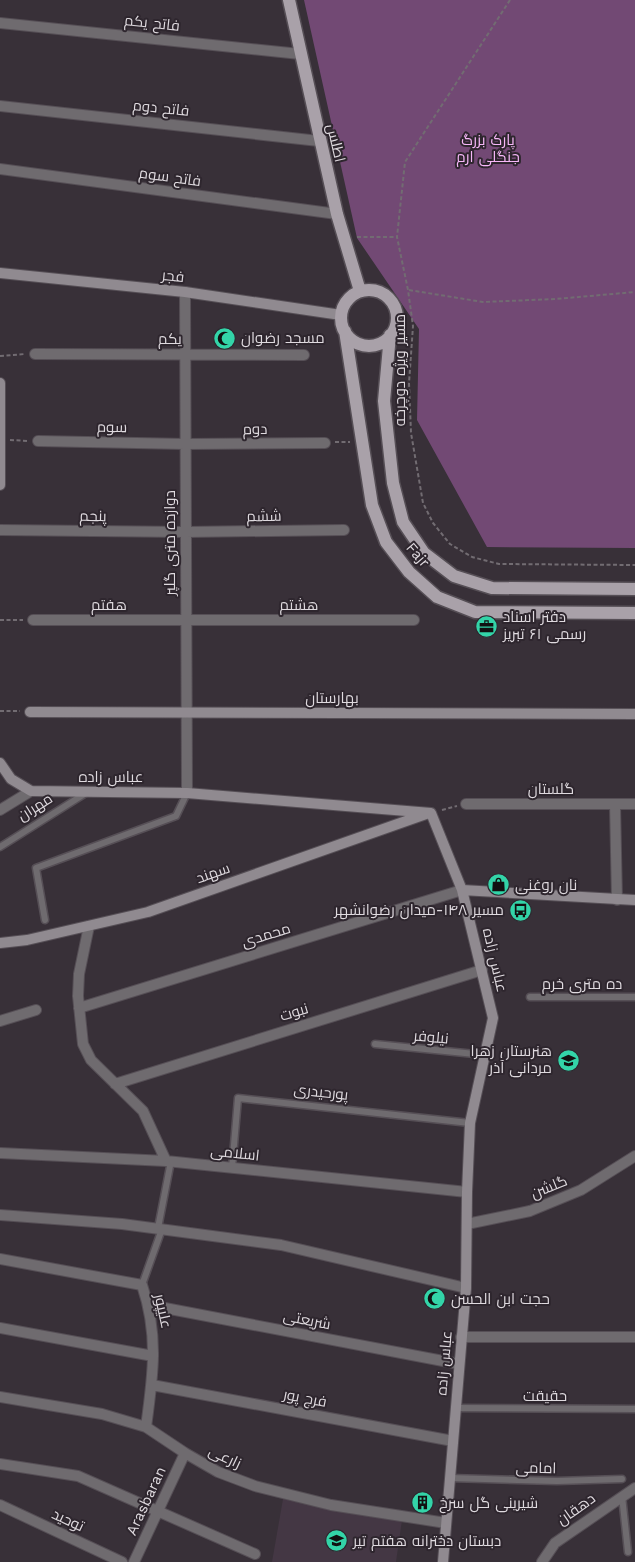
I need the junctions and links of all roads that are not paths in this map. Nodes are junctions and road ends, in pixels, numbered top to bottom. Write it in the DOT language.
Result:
graph roads {
  1 [pos="289,0"];
  2 [pos="0,23"];
  3 [pos="300,54"];
  4 [pos="0,106"];
  5 [pos="319,141"];
  6 [pos="0,169"];
  7 [pos="336,214"];
  8 [pos="0,273"];
  9 [pos="185,292"];
  10 [pos="360,292"];
  11 [pos="341,315"];
  12 [pos="345,331"];
  13 [pos="390,336"];
  14 [pos="35,354"];
  15 [pos="184,354"];
  16 [pos="304,355"];
  17 [pos="0,382"];
  18 [pos="1,440"];
  19 [pos="38,441"];
  20 [pos="325,443"];
  21 [pos="185,444"];
  22 [pos="0,485"];
  23 [pos="0,530"];
  24 [pos="344,530"];
  25 [pos="185,532"];
  26 [pos="635,589"];
  27 [pos="635,613"];
  28 [pos="33,620"];
  29 [pos="414,620"];
  30 [pos="185,621"];
  31 [pos="30,712"];
  32 [pos="186,712"];
  33 [pos="635,714"];
  34 [pos="0,763"];
  35 [pos="31,791"];
  36 [pos="87,792"];
  37 [pos="187,793"];
  38 [pos="466,804"];
  39 [pos="616,804"];
  40 [pos="635,804"];
  41 [pos="0,810"];
  42 [pos="431,813"];
  43 [pos="0,847"];
  44 [pos="462,890"];
  45 [pos="617,900"];
  46 [pos="635,900"];
  47 [pos="45,920"];
  48 [pos="89,926"];
  49 [pos="0,943"];
  50 [pos="482,970"];
  51 [pos="530,997"];
  52 [pos="635,997"];
  53 [pos="79,1008"];
  54 [pos="36,1010"];
  55 [pos="0,1021"];
  56 [pos="375,1044"];
  57 [pos="485,1054"];
  58 [pos="115,1084"];
  59 [pos="470,1124"];
  60 [pos="0,1153"];
  61 [pos="635,1156"];
  62 [pos="169,1161"];
  63 [pos="232,1168"];
  64 [pos="466,1192"];
  65 [pos="0,1215"];
  66 [pos="467,1224"];
  67 [pos="160,1229"];
  68 [pos="0,1259"];
  69 [pos="142,1285"];
  70 [pos="466,1288"];
  71 [pos="148,1305"];
  72 [pos="0,1328"];
  73 [pos="462,1337"];
  74 [pos="635,1337"];
  75 [pos="153,1356"];
  76 [pos="459,1364"];
  77 [pos="152,1385"];
  78 [pos="0,1397"];
  79 [pos="455,1408"];
  80 [pos="635,1409"];
  81 [pos="146,1427"];
  82 [pos="453,1441"];
  83 [pos="185,1454"];
  84 [pos="0,1464"];
  85 [pos="450,1478"];
  86 [pos="622,1479"];
  87 [pos="635,1488"];
  88 [pos="622,1496"];
  89 [pos="0,1505"];
  90 [pos="157,1511"];
  91 [pos="446,1523"];
  92 [pos="628,1552"];
  93 [pos="255,1554"];
  94 [pos="122,1562"];
  95 [pos="134,1562"];
  96 [pos="443,1562"];
  97 [pos="542,1562"];
  1 -- 3 [label="main road, اطلس"];
  2 -- 3 [label="street, فاتح یکم"];
  3 -- 5 [label="main road, اطلس"];
  4 -- 5 [label="street, فاتح دوم"];
  5 -- 7 [label="main road, اطلس"];
  6 -- 7 [label="street, فاتح سوم"];
  7 -- 10 [label="main road, اطلس"];
  8 -- 9 [label="main road, فجر"];
  9 -- 11 [label="main road, فجر"];
  9 -- 15 [label="street, دوازده متری گلپر"];
  10 -- 11 [label="main road"];
  10 -- 13 [label="main road"];
  11 -- 12 [label="main road"];
  12 -- 13 [label="main road"];
  12 -- 27 [label="main road, Fajr"];
  13 -- 26 [label="main road, Fajr"];
  14 -- 15 [label="street, یکم"];
  15 -- 16 [label="street, یکم"];
  15 -- 21 [label="street, دوازده متری گلپر"];
  17 -- 18 [label="main road"];
  18 -- 22 [label="main road"];
  19 -- 21 [label="street, سوم"];
  20 -- 21 [label="street, دوم"];
  21 -- 25 [label="street, دوازده متری گلپر"];
  23 -- 25 [label="street, پنجم"];
  24 -- 25 [label="street, ششم"];
  25 -- 30 [label="street, دوازده متری گلپر"];
  28 -- 30 [label="street, هفتم"];
  29 -- 30 [label="street, هشتم"];
  30 -- 32 [label="street, دوازده متری گلپر"];
  31 -- 32 [label="main road, بهارستان"];
  32 -- 33 [label="main road, بهارستان"];
  32 -- 37 [label="street, دوازده متری گلپر"];
  34 -- 35 [label="main road"];
  35 -- 36 [label="main road, عباس زاده"];
  35 -- 41 [label="street, مهران"];
  36 -- 37 [label="main road, عباس زاده"];
  36 -- 43 [label="lane, مهران"];
  37 -- 42 [label="main road, عباس زاده"];
  37 -- 47 [label="lane"];
  38 -- 39 [label="street, گلستان"];
  39 -- 40 [label="street, گلستان"];
  39 -- 45 [label="street"];
  42 -- 44 [label="main road, عباس زاده"];
  42 -- 48 [label="main road, سهند"];
  44 -- 45 [label="main road"];
  44 -- 50 [label="main road, عباس زاده"];
  44 -- 53 [label="street, محمدی"];
  45 -- 46 [label="main road"];
  48 -- 49 [label="main road, سهند"];
  48 -- 53 [label="street"];
  50 -- 57 [label="main road, عباس زاده"];
  50 -- 58 [label="street, نبوت"];
  51 -- 52 [label="lane, ده متری خرم"];
  53 -- 58 [label="street"];
  54 -- 55 [label="street"];
  56 -- 57 [label="lane, نیلوفر"];
  57 -- 59 [label="main road, عباس زاده"];
  58 -- 62 [label="street"];
  59 -- 63 [label="lane, پورحیدری"];
  59 -- 64 [label="main road, عباس زاده"];
  60 -- 62 [label="street, اسلامی"];
  61 -- 66 [label="street, گلشن"];
  62 -- 63 [label="street, اسلامی"];
  62 -- 67 [label="lane"];
  63 -- 64 [label="street, اسلامی"];
  64 -- 66 [label="main road, عباس زاده"];
  65 -- 67 [label="street"];
  66 -- 70 [label="main road, عباس زاده"];
  67 -- 69 [label="lane"];
  67 -- 70 [label="street"];
  68 -- 69 [label="street, علیپور"];
  69 -- 71 [label="street, علیپور"];
  70 -- 73 [label="main road, عباس زاده"];
  71 -- 75 [label="street, علیپور"];
  71 -- 76 [label="street, شریعتی"];
  72 -- 75 [label="street"];
  73 -- 74 [label="street"];
  73 -- 76 [label="main road, عباس زاده"];
  75 -- 77 [label="street, علیپور"];
  76 -- 79 [label="main road, عباس زاده"];
  77 -- 81 [label="street, علیپور"];
  77 -- 82 [label="street, فرج پور"];
  78 -- 81 [label="street, زارعی"];
  79 -- 80 [label="lane, حقیقت"];
  79 -- 82 [label="main road, عباس زاده"];
  81 -- 83 [label="street, زارعی"];
  82 -- 85 [label="main road, عباس زاده"];
  83 -- 90 [label="street, Arasbaran"];
  83 -- 91 [label="street, زارعی"];
  84 -- 90 [label="street"];
  85 -- 86 [label="lane, امامی"];
  85 -- 91 [label="main road, عباس زاده"];
  87 -- 88 [label="street, دهقان"];
  88 -- 92 [label="lane"];
  88 -- 97 [label="street, دهقان"];
  89 -- 94 [label="street, توحید"];
  90 -- 93 [label="street"];
  90 -- 95 [label="street, Arasbaran"];
  91 -- 96 [label="main road, عباس زاده"];
}
